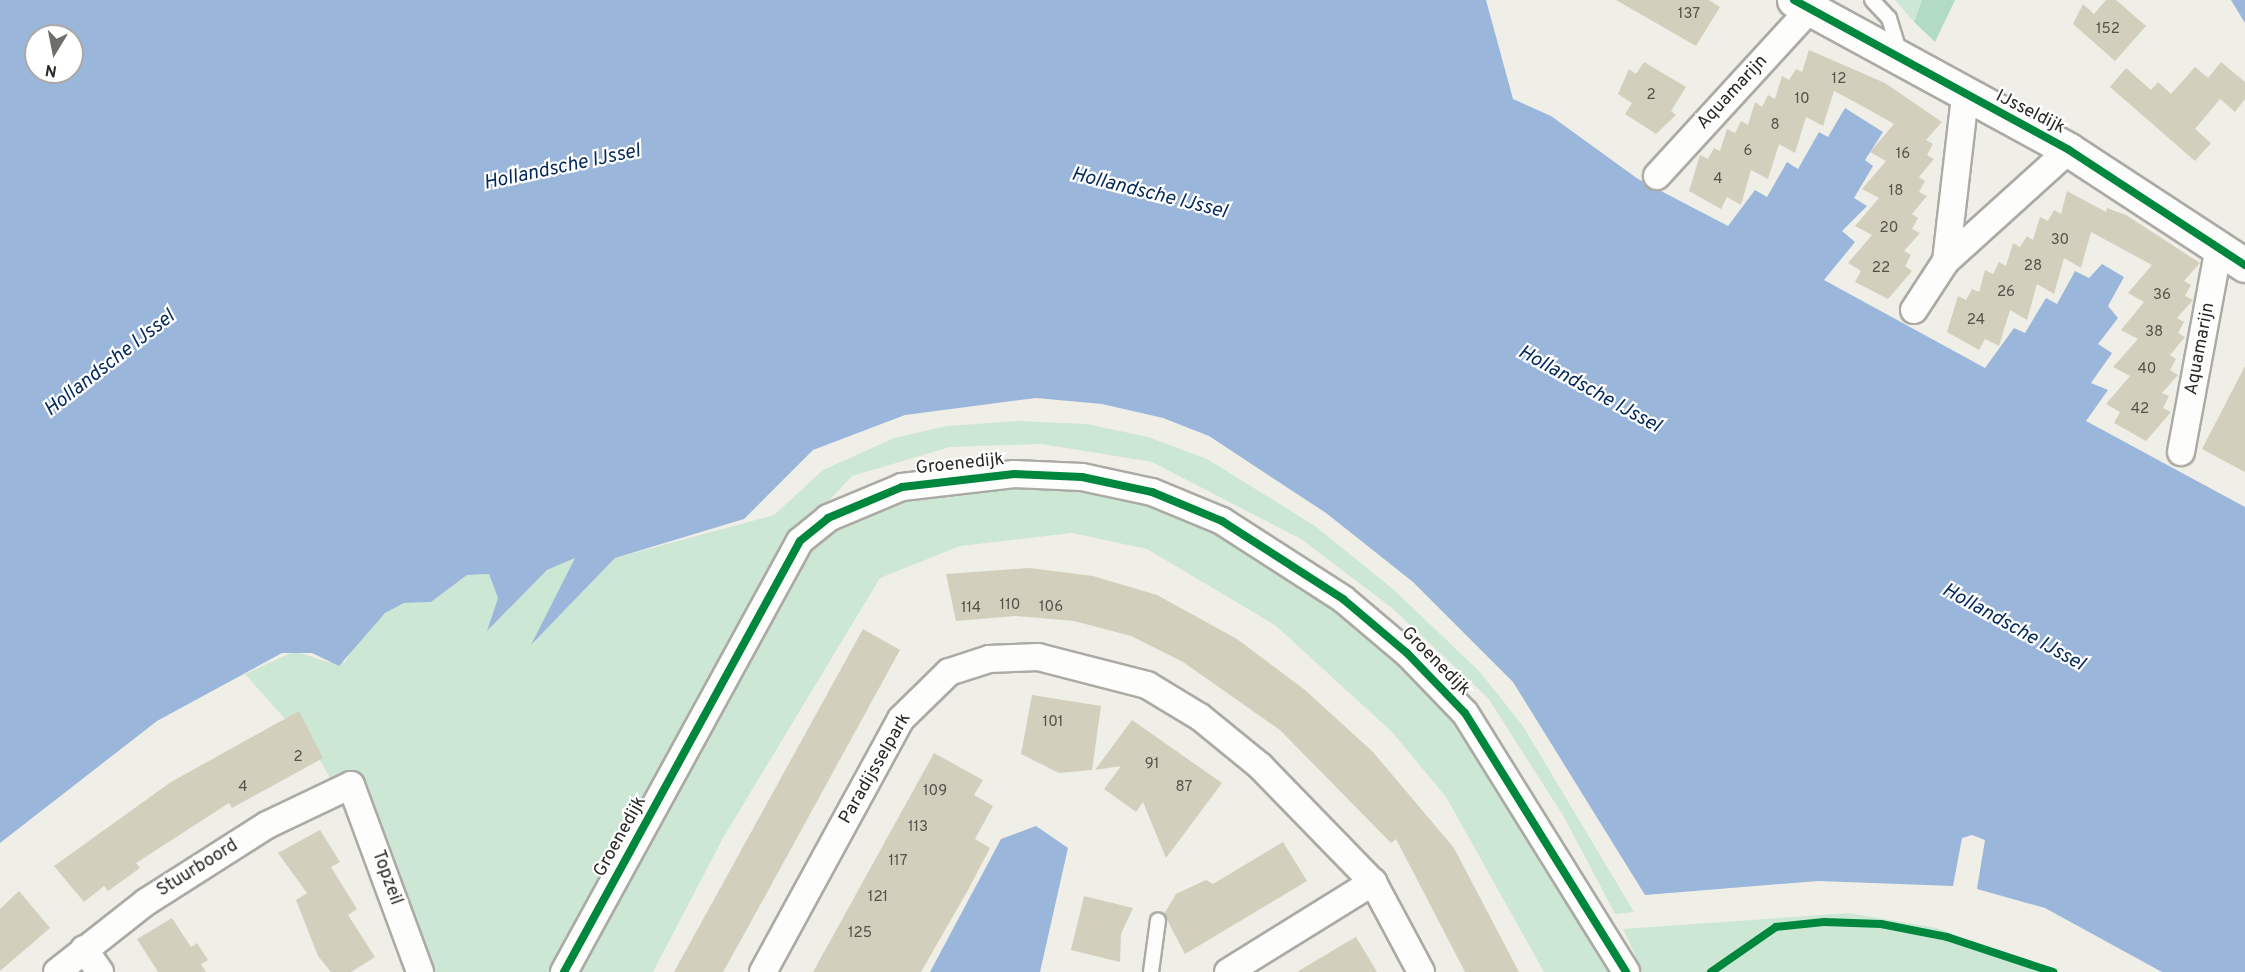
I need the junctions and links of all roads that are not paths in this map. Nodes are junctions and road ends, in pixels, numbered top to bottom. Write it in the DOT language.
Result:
graph roads {
  1 [pos="1872,0"];
  2 [pos="1801,5"];
  3 [pos="1902,62"];
  4 [pos="1965,96"];
  5 [pos="2069,150"];
  6 [pos="1657,176"];
  7 [pos="2219,246"];
  8 [pos="1946,261"];
  9 [pos="2245,266"];
  10 [pos="1914,310"];
  11 [pos="2181,452"];
  12 [pos="351,785"];
  13 [pos="1373,882"];
  14 [pos="1158,920"];
  15 [pos="84,949"];
  16 [pos="57,972"];
  17 [pos="100,972"];
  18 [pos="420,972"];
  19 [pos="564,972"];
  20 [pos="763,972"];
  21 [pos="1151,972"];
  22 [pos="1228,972"];
  23 [pos="1421,972"];
  24 [pos="1626,972"];
  1 -- 3 [label="lane"];
  2 -- 3 [label="street, IJsseldijk"];
  2 -- 6 [label="street, Aquamarijn"];
  3 -- 4 [label="street, IJsseldijk"];
  4 -- 5 [label="street, IJsseldijk"];
  4 -- 8 [label="street"];
  5 -- 7 [label="street, IJsseldijk"];
  5 -- 8 [label="street"];
  7 -- 9 [label="street, IJsseldijk"];
  7 -- 11 [label="street, Aquamarijn"];
  8 -- 10 [label="street"];
  12 -- 15 [label="street, Stuurboord"];
  12 -- 18 [label="street, Topzeil"];
  13 -- 20 [label="street, Paradijsselpark"];
  13 -- 22 [label="street"];
  13 -- 23 [label="street, Paradijsselpark"];
  14 -- 21 [label="lane"];
  15 -- 16 [label="street, Stuurboord"];
  15 -- 17 [label="street"];
  19 -- 24 [label="street, Groenedijk"];
}
